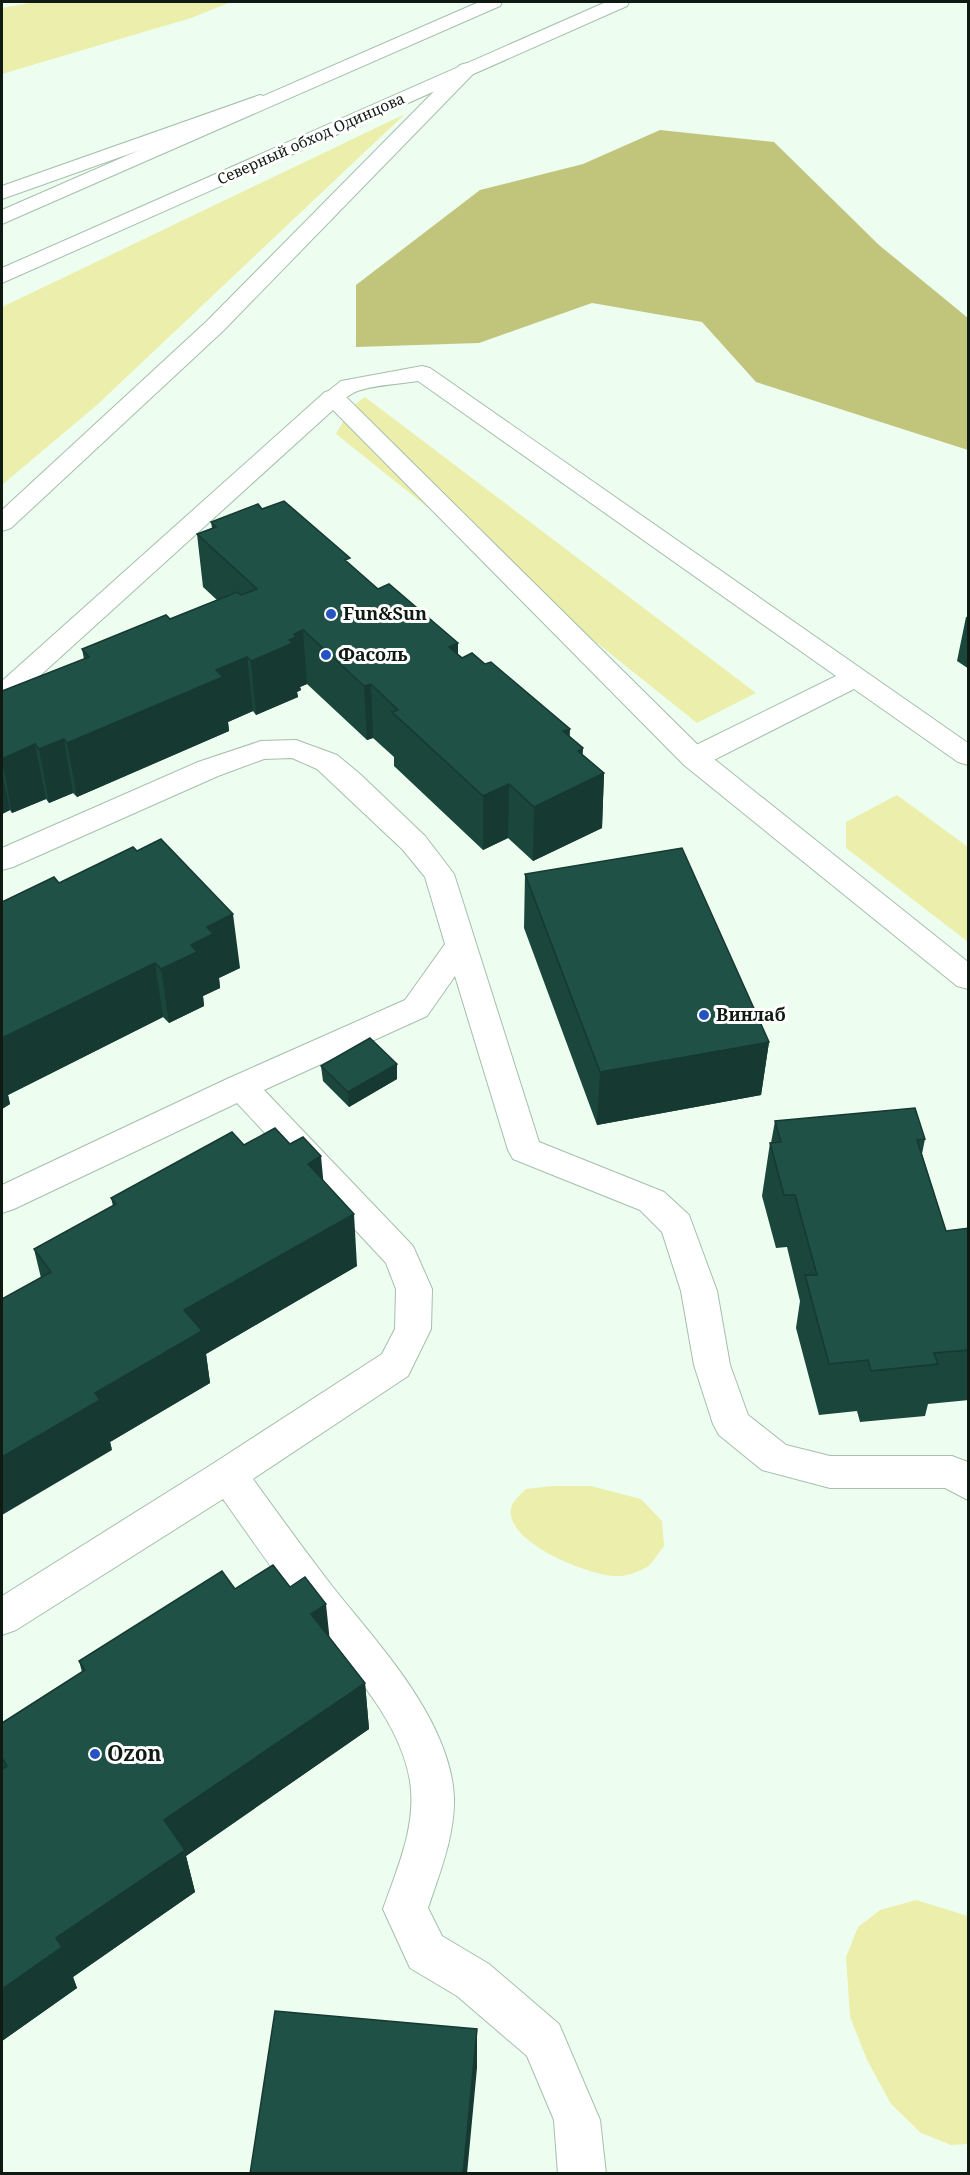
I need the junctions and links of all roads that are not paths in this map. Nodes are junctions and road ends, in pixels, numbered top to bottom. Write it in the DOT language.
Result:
graph roads {
  1 [pos="493,2"];
  2 [pos="620,2"];
  3 [pos="467,69"];
  4 [pos="282,93"];
  5 [pos="2,193"];
  6 [pos="2,218"];
  7 [pos="2,276"];
  8 [pos="333,397"];
  9 [pos="2,523"];
  10 [pos="856,677"];
  11 [pos="2,695"];
  12 [pos="969,756"];
  13 [pos="694,758"];
  14 [pos="2,860"];
  15 [pos="462,943"];
  16 [pos="969,978"];
  17 [pos="241,1087"];
  18 [pos="2,1200"];
  19 [pos="228,1475"];
  20 [pos="969,1483"];
  21 [pos="2,1617"];
  22 [pos="582,2174"];
  1 -- 4 [label="main road"];
  2 -- 3 [label="main road, Северный обход Одинцова"];
  3 -- 7 [label="main road, Северный обход Одинцова"];
  3 -- 9 [label="main road"];
  4 -- 5 [label="main road"];
  4 -- 6 [label="main road"];
  8 -- 10 [label="main road"];
  8 -- 11 [label="main road"];
  8 -- 13 [label="main road"];
  10 -- 12 [label="main road"];
  10 -- 13 [label="main road"];
  13 -- 16 [label="main road"];
  14 -- 15 [label="main road"];
  15 -- 17 [label="main road"];
  15 -- 20 [label="main road"];
  17 -- 18 [label="main road"];
  17 -- 19 [label="main road"];
  19 -- 21 [label="main road"];
  19 -- 22 [label="main road"];
}
